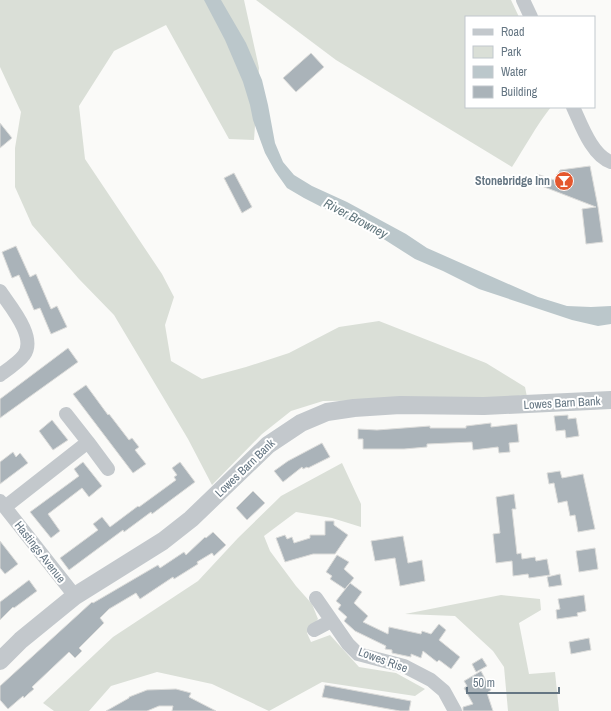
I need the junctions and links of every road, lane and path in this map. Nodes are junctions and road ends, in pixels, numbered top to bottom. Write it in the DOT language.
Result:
graph roads {
  1 [pos="523,0"];
  2 [pos="531,16"];
  3 [pos="573,108"];
  4 [pos="611,162"];
  5 [pos="0,291"];
  6 [pos="0,375"];
  7 [pos="611,400"];
  8 [pos="66,414"];
  9 [pos="88,442"];
  10 [pos="108,469"];
  11 [pos="3,504"];
  12 [pos="75,596"];
  13 [pos="316,598"];
  14 [pos="331,621"];
  15 [pos="314,630"];
  16 [pos="0,661"];
  17 [pos="455,711"];
  1 -- 2 [label="street"];
  3 -- 4 [label="street"];
  5 -- 6 [label="street"];
  7 -- 12 [label="street, Lowes Barn Bank"];
  8 -- 9 [label="street"];
  9 -- 10 [label="street"];
  9 -- 11 [label="street, Hastings Avenue"];
  11 -- 12 [label="street, Hastings Avenue"];
  12 -- 16 [label="street, Lowes Barn Bank"];
  13 -- 14 [label="street, Lowes Rise"];
  14 -- 15 [label="street"];
  14 -- 17 [label="street, Lowes Rise"];
}
